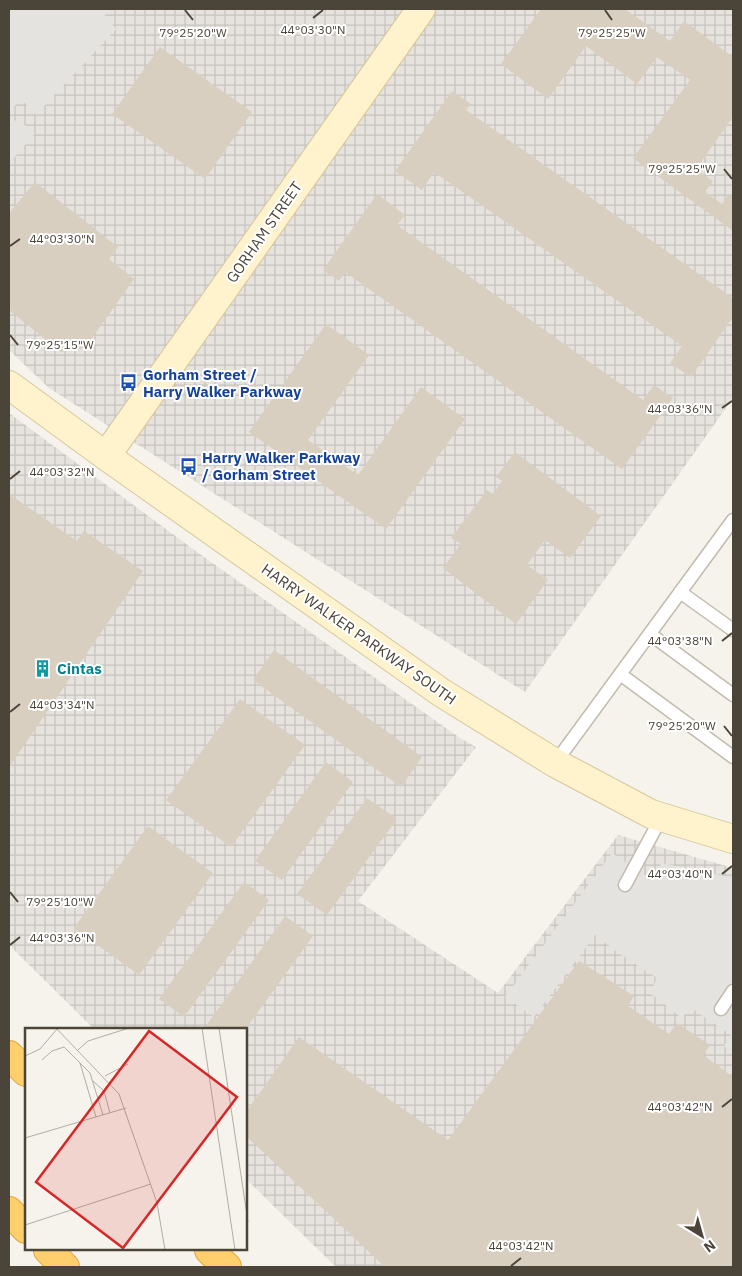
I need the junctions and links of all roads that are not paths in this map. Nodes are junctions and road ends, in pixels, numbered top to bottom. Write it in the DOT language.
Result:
graph roads {
  1 [pos="421,9"];
  2 [pos="9,385"];
  3 [pos="106,456"];
  4 [pos="733,520"];
  5 [pos="680,592"];
  6 [pos="733,630"];
  7 [pos="650,634"];
  8 [pos="620,674"];
  9 [pos="733,695"];
  10 [pos="733,757"];
  11 [pos="555,763"];
  12 [pos="662,818"];
  13 [pos="733,839"];
  14 [pos="625,885"];
  15 [pos="733,991"];
  16 [pos="721,1009"];
  17 [pos="9,1055"];
  18 [pos="25,1071"];
  19 [pos="9,1211"];
  20 [pos="25,1228"];
  21 [pos="49,1251"];
  22 [pos="210,1251"];
  23 [pos="66,1267"];
  24 [pos="227,1267"];
  1 -- 3 [label="street, GORHAM STREET"];
  2 -- 3 [label="street, HARRY WALKER PARKWAY SOUTH"];
  3 -- 11 [label="street, HARRY WALKER PARKWAY SOUTH"];
  4 -- 5 [label="lane"];
  5 -- 6 [label="lane"];
  5 -- 7 [label="lane"];
  7 -- 8 [label="lane"];
  7 -- 9 [label="lane"];
  8 -- 10 [label="lane"];
  8 -- 11 [label="lane"];
  11 -- 12 [label="street, HARRY WALKER PARKWAY SOUTH"];
  12 -- 13 [label="street, HARRY WALKER PARKWAY SOUTH"];
  12 -- 14 [label="lane"];
  15 -- 16 [label="lane"];
  17 -- 18 [label="highway"];
  19 -- 20 [label="highway"];
  21 -- 23 [label="highway"];
  22 -- 24 [label="highway"];
}
